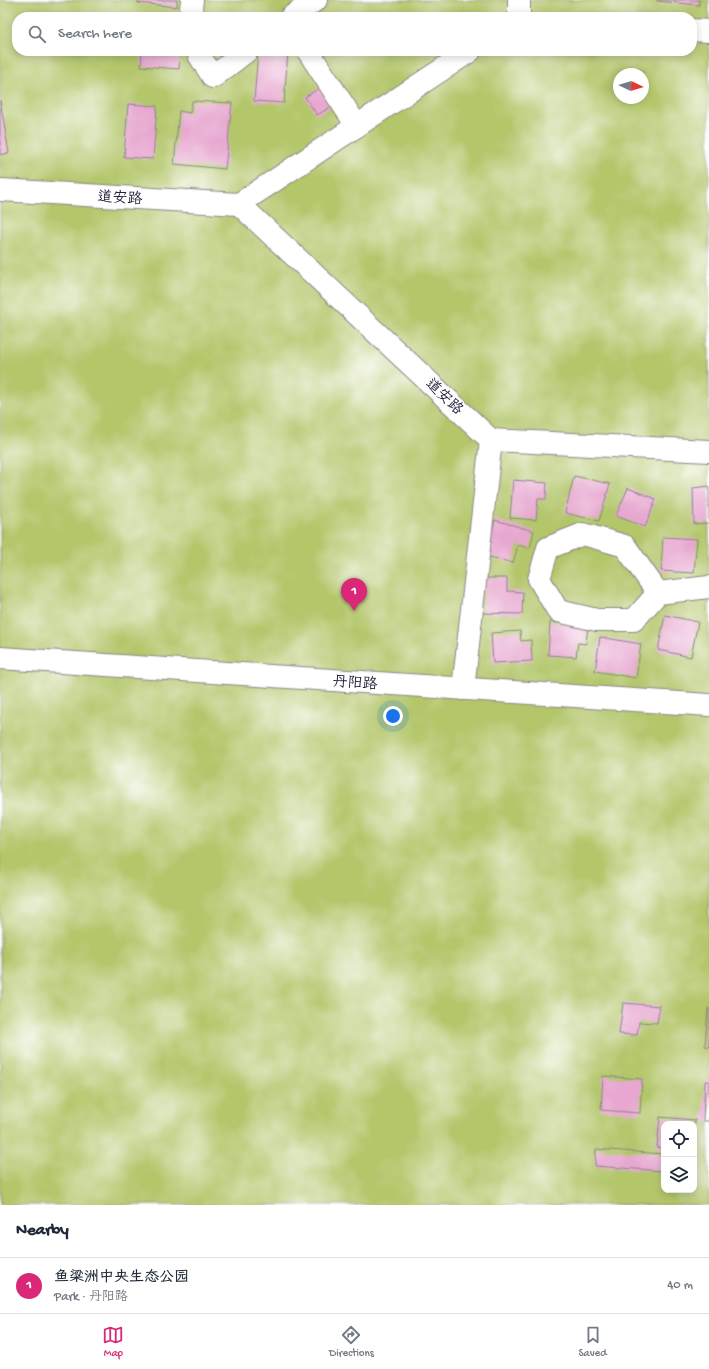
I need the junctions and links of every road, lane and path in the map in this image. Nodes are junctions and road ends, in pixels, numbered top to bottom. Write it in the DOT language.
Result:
graph roads {
  1 [pos="192,0"];
  2 [pos="316,0"];
  3 [pos="519,0"];
  4 [pos="191,12"];
  5 [pos="298,12"];
  6 [pos="519,12"];
  7 [pos="697,30"];
  8 [pos="709,31"];
  9 [pos="201,56"];
  10 [pos="241,56"];
  11 [pos="311,56"];
  12 [pos="462,56"];
  13 [pos="357,126"];
  14 [pos="0,190"];
  15 [pos="239,204"];
  16 [pos="491,440"];
  17 [pos="709,451"];
  18 [pos="709,587"];
  19 [pos="658,593"];
  20 [pos="0,658"];
  21 [pos="463,689"];
  22 [pos="709,705"];
  1 -- 4 [label="street"];
  2 -- 5 [label="street"];
  3 -- 6 [label="street"];
  7 -- 8 [label="street"];
  9 -- 10 [label="street"];
  11 -- 13 [label="street"];
  12 -- 13 [label="street"];
  13 -- 15 [label="street"];
  14 -- 15 [label="street, 道安路"];
  15 -- 16 [label="street, 道安路"];
  16 -- 17 [label="street"];
  16 -- 21 [label="street"];
  18 -- 19 [label="street"];
  19 -- 19 [label="street"];
  20 -- 21 [label="street, 丹阳路"];
  21 -- 22 [label="street, 丹阳路"];
}
